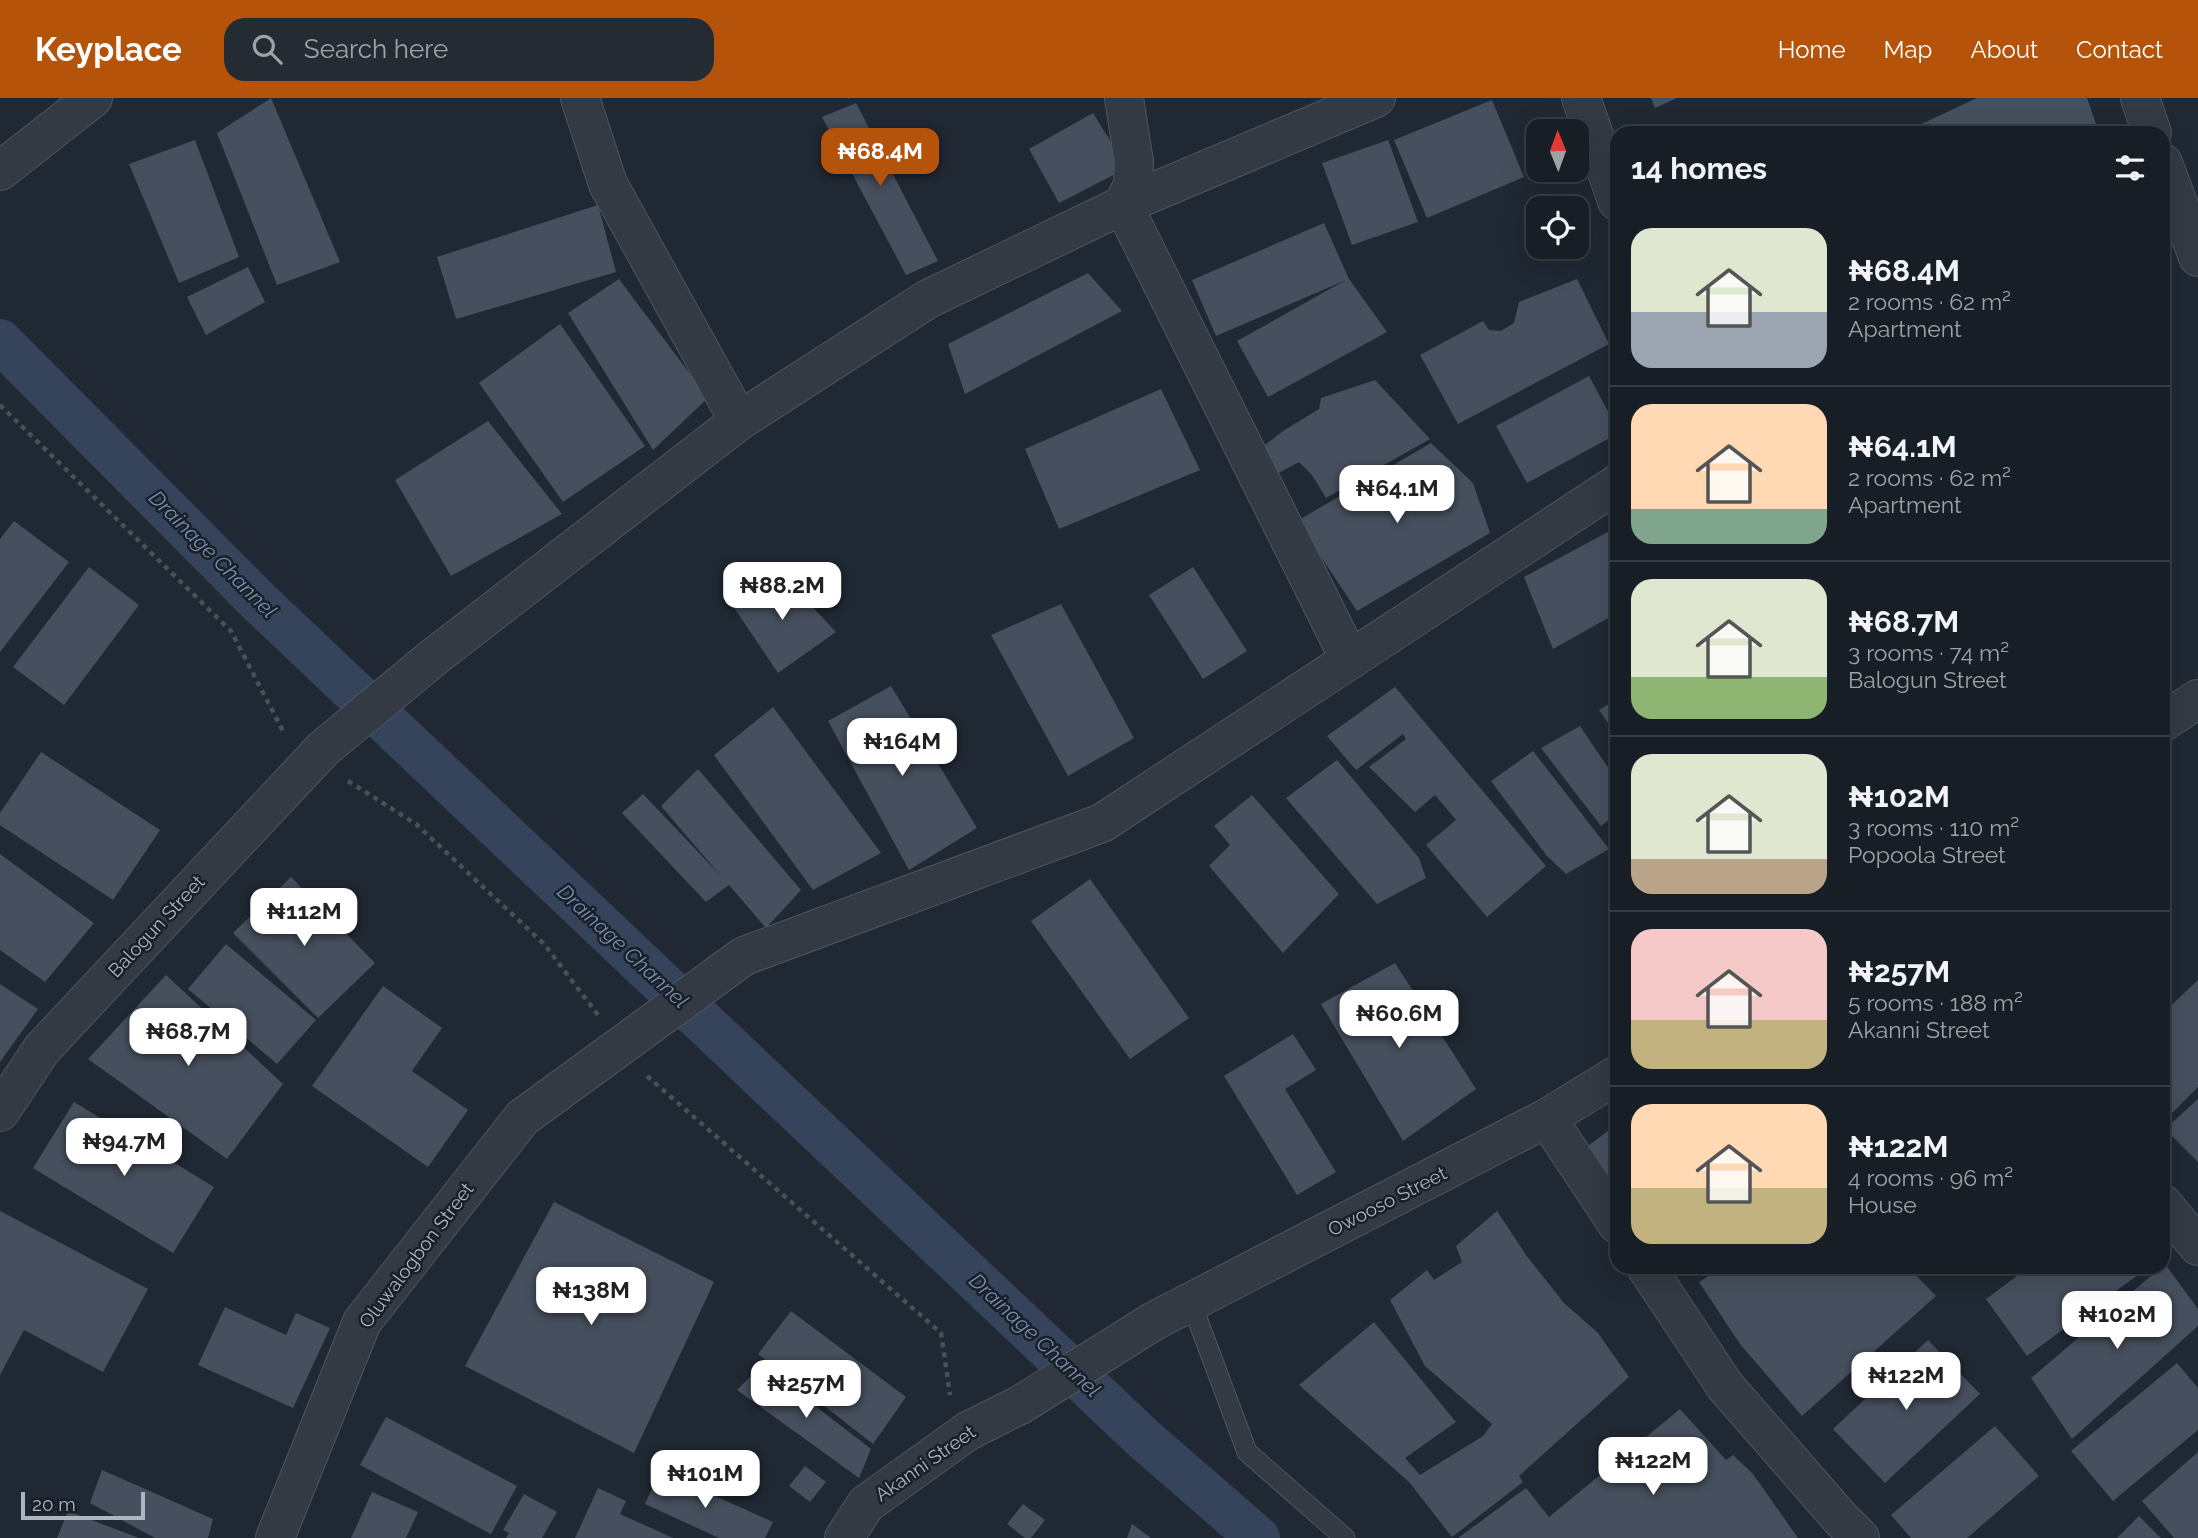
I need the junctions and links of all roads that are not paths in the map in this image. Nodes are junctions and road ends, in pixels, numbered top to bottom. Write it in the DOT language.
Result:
graph roads {
  1 [pos="93,98"];
  2 [pos="580,98"];
  3 [pos="1124,98"];
  4 [pos="1376,98"];
  5 [pos="1581,98"];
  6 [pos="2140,98"];
  7 [pos="2150,126"];
  8 [pos="0,171"];
  9 [pos="1610,181"];
  10 [pos="2170,182"];
  11 [pos="1123,205"];
  12 [pos="2198,257"];
  13 [pos="739,421"];
  14 [pos="1610,489"];
  15 [pos="1350,660"];
  16 [pos="2198,699"];
  17 [pos="2170,717"];
  18 [pos="1610,1079"];
  19 [pos="0,1112"];
  20 [pos="1547,1118"];
  21 [pos="2170,1212"];
  22 [pos="1610,1213"];
  23 [pos="2198,1246"];
  24 [pos="1651,1274"];
  25 [pos="1191,1302"];
  26 [pos="1153,1321"];
  27 [pos="275,1538"];
  28 [pos="844,1538"];
  29 [pos="1345,1538"];
  30 [pos="1860,1538"];
  1 -- 8 [label="street"];
  2 -- 13 [label="street"];
  3 -- 11 [label="street"];
  4 -- 11 [label="street, Balogun Street"];
  5 -- 9 [label="street"];
  6 -- 7 [label="street"];
  10 -- 12 [label="street"];
  11 -- 13 [label="street, Balogun Street"];
  11 -- 15 [label="street"];
  13 -- 19 [label="street, Balogun Street"];
  14 -- 15 [label="street, Oluwalogbon Street"];
  15 -- 27 [label="street, Oluwalogbon Street"];
  16 -- 17 [label="street"];
  18 -- 20 [label="street, Owooso Street"];
  20 -- 22 [label="street"];
  20 -- 25 [label="street, Owooso Street"];
  21 -- 23 [label="street"];
  24 -- 30 [label="street"];
  25 -- 26 [label="street, Owooso Street"];
  25 -- 29 [label="lane"];
  26 -- 28 [label="street, Akanni Street"];
}
